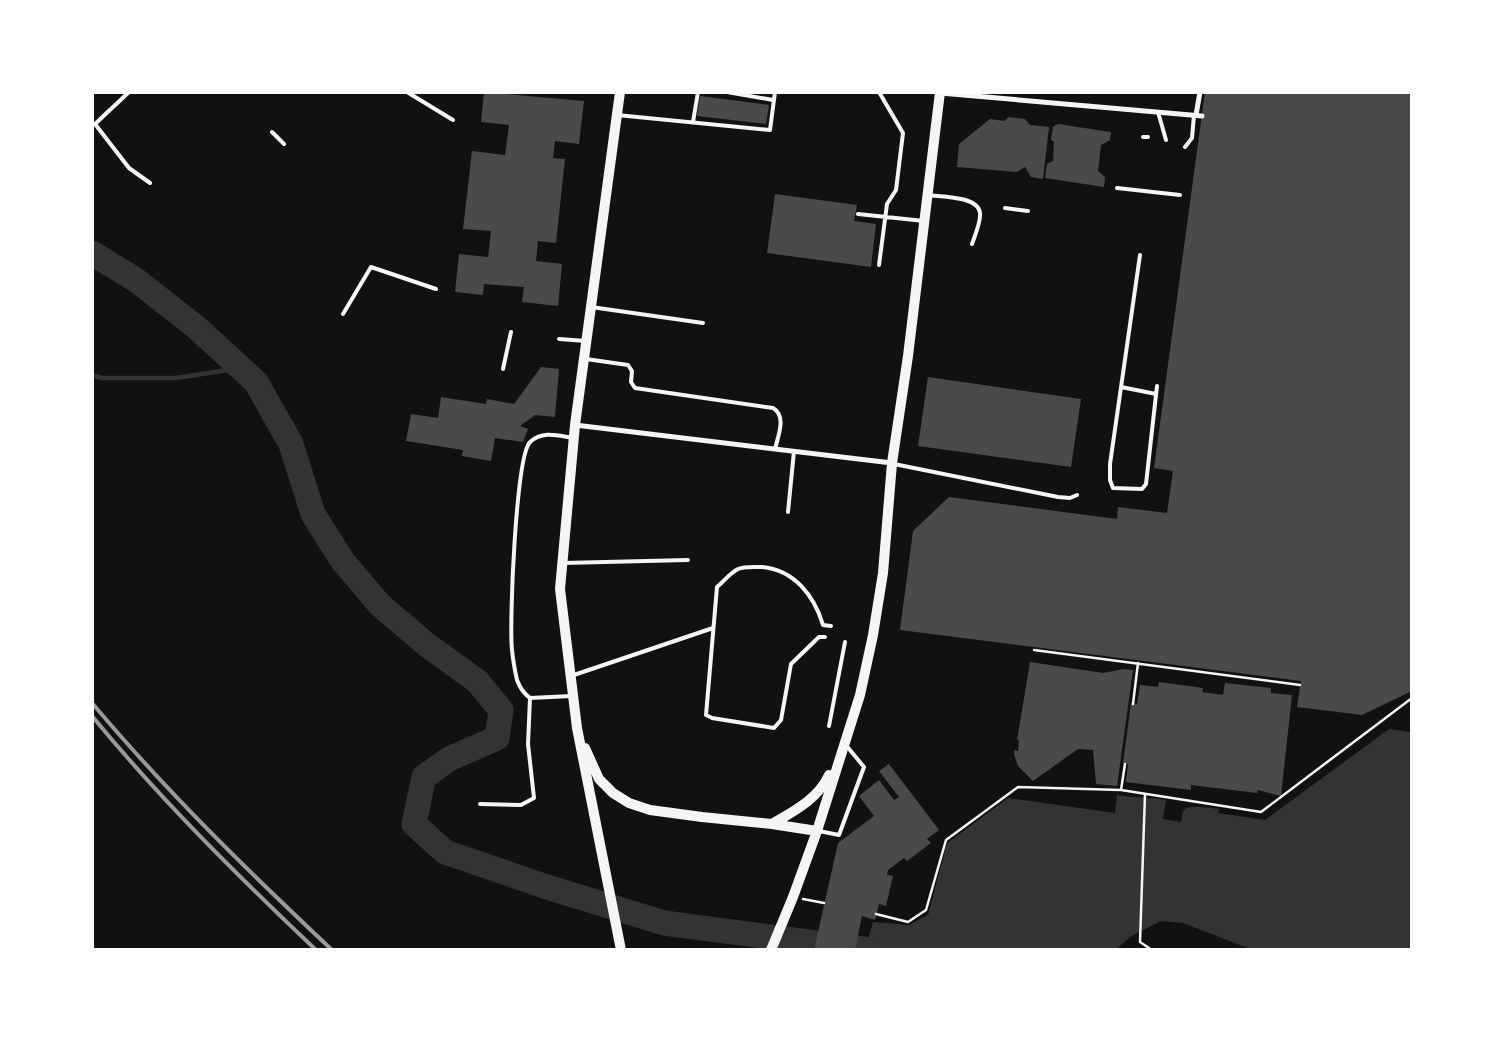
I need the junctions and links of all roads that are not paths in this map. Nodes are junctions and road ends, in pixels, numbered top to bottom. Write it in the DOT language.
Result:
graph roads {
  1 [pos="129,92"];
  2 [pos="408,92"];
  3 [pos="419,92"];
  4 [pos="620,92"];
  5 [pos="698,92"];
  6 [pos="727,92"];
  7 [pos="775,92"];
  8 [pos="879,92"];
  9 [pos="1200,92"];
  10 [pos="939,93"];
  11 [pos="416,98"];
  12 [pos="773,100"];
  13 [pos="1158,112"];
  14 [pos="617,115"];
  15 [pos="1197,116"];
  16 [pos="453,120"];
  17 [pos="692,122"];
  18 [pos="272,132"];
  19 [pos="1166,140"];
  20 [pos="284,144"];
  21 [pos="1185,147"];
  22 [pos="150,183"];
  23 [pos="1117,188"];
  24 [pos="927,194"];
  25 [pos="1180,196"];
  26 [pos="1005,208"];
  27 [pos="1028,211"];
  28 [pos="858,214"];
  29 [pos="886,217"];
  30 [pos="924,221"];
  31 [pos="972,244"];
  32 [pos="1140,255"];
  33 [pos="879,264"];
  34 [pos="436,289"];
  35 [pos="591,308"];
  36 [pos="343,314"];
  37 [pos="703,323"];
  38 [pos="510,332"];
  39 [pos="559,339"];
  40 [pos="586,341"];
  41 [pos="584,359"];
  42 [pos="503,369"];
  43 [pos="1157,386"];
  44 [pos="1121,387"];
  45 [pos="1156,394"];
  46 [pos="575,425"];
  47 [pos="574,438"];
  48 [pos="775,448"];
  49 [pos="794,451"];
  50 [pos="892,463"];
  51 [pos="1077,495"];
  52 [pos="788,512"];
  53 [pos="688,560"];
  54 [pos="562,563"];
  55 [pos="831,626"];
  56 [pos="714,628"];
  57 [pos="825,637"];
  58 [pos="845,642"];
  59 [pos="571,676"];
  60 [pos="573,696"];
  61 [pos="530,698"];
  62 [pos="829,726"];
  63 [pos="577,728"];
  64 [pos="844,743"];
  65 [pos="480,804"];
  66 [pos="772,824"];
  67 [pos="816,831"];
  68 [pos="620,946"];
  69 [pos="770,950"];
  1 -- 22 [label="lane"];
  2 -- 11 [label="lane"];
  3 -- 11 [label="lane"];
  4 -- 14 [label="main road"];
  5 -- 17 [label="lane"];
  6 -- 12 [label="lane"];
  7 -- 12 [label="lane"];
  8 -- 29 [label="lane"];
  9 -- 15 [label="street"];
  10 -- 13 [label="street"];
  10 -- 24 [label="main road"];
  11 -- 16 [label="lane"];
  12 -- 17 [label="lane"];
  13 -- 15 [label="street"];
  13 -- 19 [label="lane"];
  14 -- 17 [label="lane"];
  14 -- 35 [label="main road"];
  15 -- 21 [label="lane"];
  18 -- 20 [label="lane"];
  23 -- 25 [label="lane"];
  24 -- 30 [label="main road"];
  24 -- 31 [label="lane"];
  26 -- 27 [label="lane"];
  28 -- 29 [label="lane"];
  29 -- 30 [label="lane"];
  29 -- 33 [label="lane"];
  30 -- 50 [label="main road"];
  32 -- 44 [label="lane"];
  34 -- 36 [label="lane"];
  35 -- 37 [label="lane"];
  35 -- 40 [label="main road"];
  38 -- 42 [label="lane"];
  39 -- 40 [label="lane"];
  40 -- 41 [label="main road"];
  41 -- 46 [label="main road"];
  41 -- 48 [label="lane"];
  43 -- 45 [label="lane"];
  44 -- 45 [label="lane"];
  44 -- 45 [label="lane"];
  46 -- 47 [label="main road"];
  46 -- 48 [label="street"];
  47 -- 54 [label="main road"];
  47 -- 61 [label="lane"];
  48 -- 49 [label="street"];
  49 -- 50 [label="street"];
  49 -- 52 [label="lane"];
  50 -- 51 [label="lane"];
  50 -- 64 [label="main road"];
  53 -- 54 [label="lane"];
  54 -- 59 [label="main road"];
  55 -- 56 [label="lane"];
  56 -- 57 [label="lane"];
  56 -- 59 [label="lane"];
  58 -- 62 [label="lane"];
  59 -- 60 [label="main road"];
  60 -- 61 [label="lane"];
  60 -- 63 [label="main road"];
  61 -- 65 [label="lane"];
  63 -- 66 [label="main road"];
  63 -- 68 [label="main road"];
  64 -- 66 [label="main road"];
  64 -- 67 [label="main road"];
  64 -- 67 [label="lane"];
  66 -- 67 [label="main road"];
  67 -- 69 [label="main road"];
}
